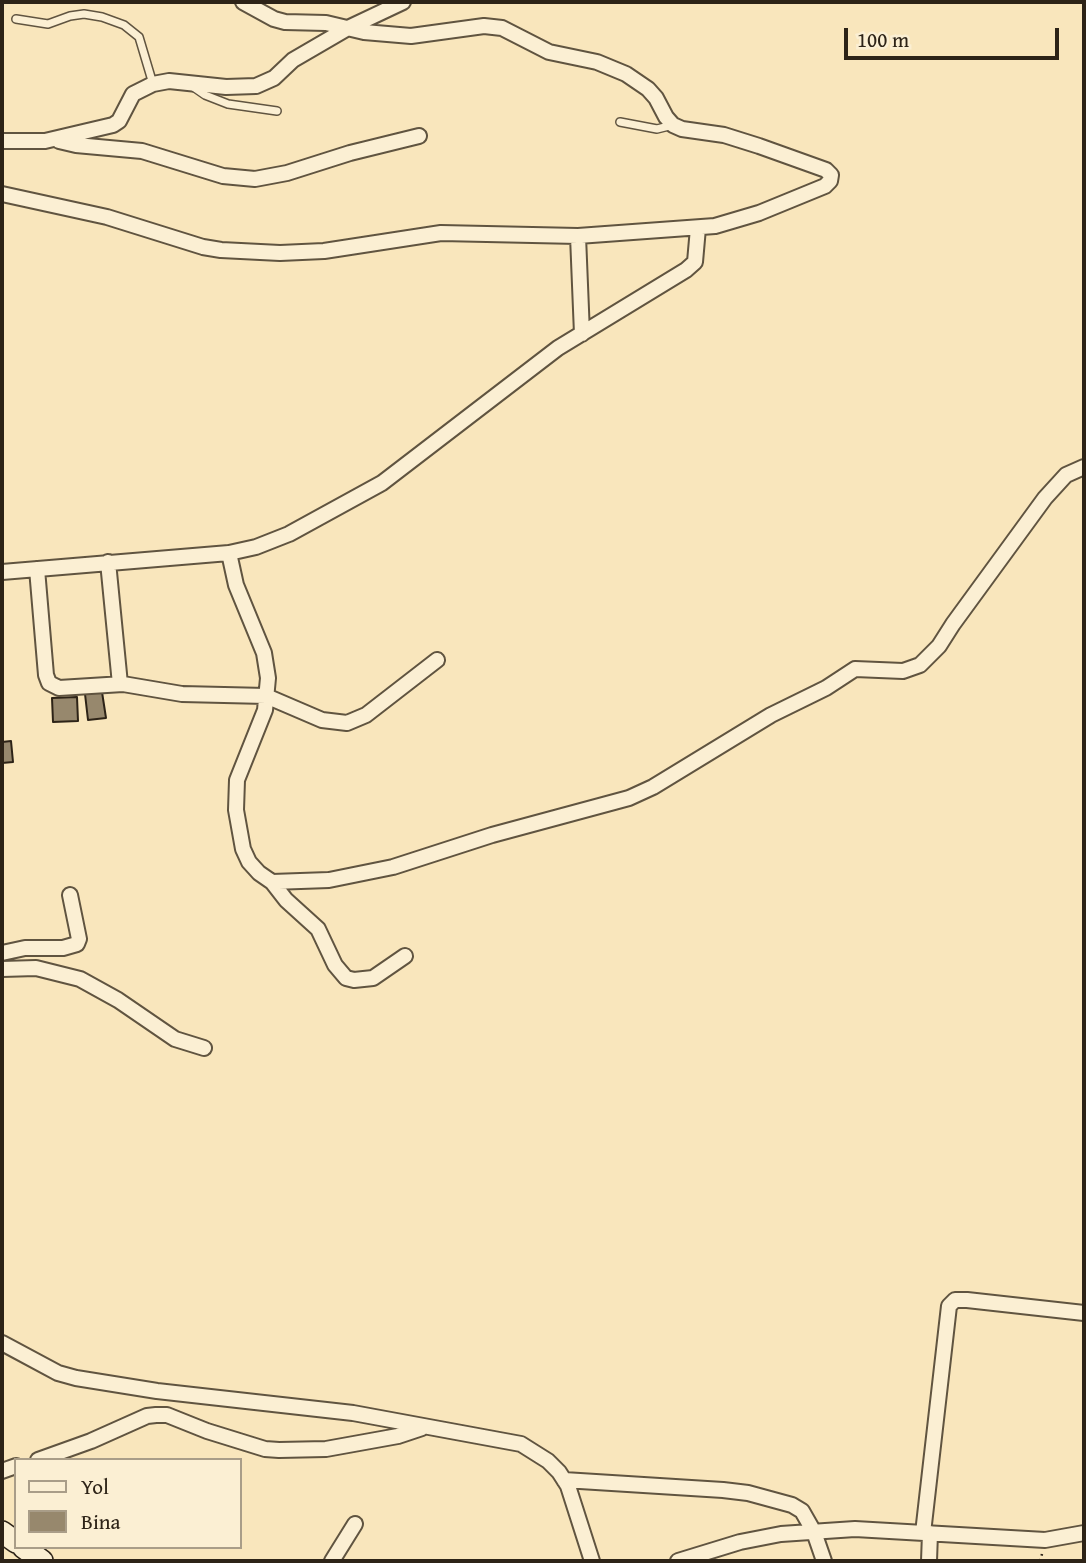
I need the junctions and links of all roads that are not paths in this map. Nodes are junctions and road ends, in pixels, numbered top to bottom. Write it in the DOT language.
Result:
graph roads {
  1 [pos="243,2"];
  2 [pos="403,2"];
  3 [pos="16,19"];
  4 [pos="348,28"];
  5 [pos="189,83"];
  6 [pos="153,84"];
  7 [pos="277,111"];
  8 [pos="620,122"];
  9 [pos="673,125"];
  10 [pos="419,136"];
  11 [pos="55,139"];
  12 [pos="2,141"];
  13 [pos="2,194"];
  14 [pos="698,228"];
  15 [pos="578,236"];
  16 [pos="582,334"];
  17 [pos="1084,467"];
  18 [pos="229,553"];
  19 [pos="108,562"];
  20 [pos="37,569"];
  21 [pos="2,572"];
  22 [pos="437,660"];
  23 [pos="120,684"];
  24 [pos="266,696"];
  25 [pos="272,882"];
  26 [pos="70,895"];
  27 [pos="2,953"];
  28 [pos="405,956"];
  29 [pos="2,969"];
  30 [pos="204,1048"];
  31 [pos="1084,1313"];
  32 [pos="2,1343"];
  33 [pos="157,1391"];
  34 [pos="156,1415"];
  35 [pos="424,1428"];
  36 [pos="44,1458"];
  37 [pos="564,1480"];
  38 [pos="355,1524"];
  39 [pos="814,1532"];
  40 [pos="927,1533"];
  41 [pos="1084,1534"];
  42 [pos="26,1549"];
  43 [pos="41,1561"];
  44 [pos="332,1561"];
  45 [pos="592,1561"];
  46 [pos="678,1561"];
  47 [pos="824,1561"];
  48 [pos="929,1561"];
  1 -- 4 [label="street"];
  2 -- 4 [label="street"];
  3 -- 6 [label="lane"];
  4 -- 5 [label="street"];
  4 -- 9 [label="street"];
  5 -- 6 [label="street"];
  5 -- 7 [label="lane"];
  6 -- 11 [label="street"];
  8 -- 9 [label="lane"];
  9 -- 14 [label="street"];
  10 -- 11 [label="street"];
  11 -- 12 [label="street"];
  13 -- 15 [label="street"];
  14 -- 15 [label="street"];
  14 -- 16 [label="street"];
  15 -- 16 [label="street"];
  16 -- 18 [label="street"];
  17 -- 25 [label="street"];
  18 -- 19 [label="street"];
  18 -- 24 [label="street"];
  19 -- 20 [label="street"];
  19 -- 23 [label="street"];
  20 -- 21 [label="street"];
  20 -- 23 [label="street"];
  22 -- 24 [label="street"];
  23 -- 24 [label="street"];
  24 -- 25 [label="street"];
  25 -- 28 [label="street"];
  26 -- 27 [label="street"];
  29 -- 30 [label="street"];
  31 -- 40 [label="street"];
  32 -- 33 [label="street"];
  33 -- 34 [label="street"];
  33 -- 35 [label="street"];
  34 -- 35 [label="street"];
  34 -- 36 [label="street"];
  35 -- 37 [label="street"];
  37 -- 39 [label="street"];
  37 -- 45 [label="street"];
  38 -- 44 [label="street"];
  39 -- 40 [label="street"];
  39 -- 46 [label="street"];
  39 -- 47 [label="street"];
  40 -- 41 [label="street"];
  40 -- 48 [label="street"];
  42 -- 43 [label="street"];
}
